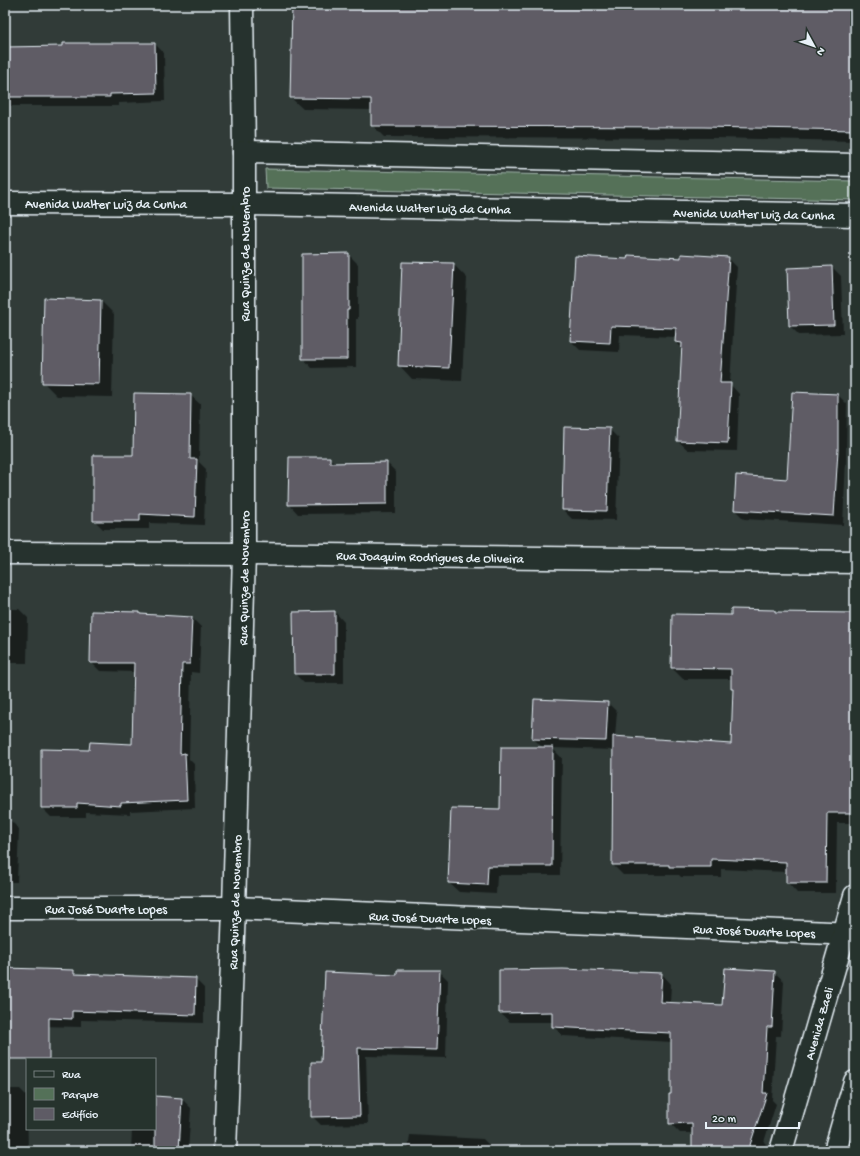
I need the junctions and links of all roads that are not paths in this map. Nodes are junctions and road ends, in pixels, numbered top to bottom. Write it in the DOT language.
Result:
graph roads {
  1 [pos="242,5"];
  2 [pos="244,152"];
  3 [pos="855,165"];
  4 [pos="5,203"];
  5 [pos="244,204"];
  6 [pos="855,215"];
  7 [pos="5,553"];
  8 [pos="244,554"];
  9 [pos="855,562"];
  10 [pos="855,896"];
  11 [pos="5,908"];
  12 [pos="234,908"];
  13 [pos="850,934"];
  14 [pos="855,1082"];
  15 [pos="224,1151"];
  16 [pos="781,1151"];
  17 [pos="835,1151"];
  1 -- 2 [label="street, Rua Quinze de Novembro"];
  2 -- 3 [label="street"];
  2 -- 5 [label="street, Rua Quinze de Novembro"];
  4 -- 5 [label="street, Avenida Walter Luiz da Cunha"];
  5 -- 6 [label="street, Avenida Walter Luiz da Cunha"];
  5 -- 8 [label="street, Rua Quinze de Novembro"];
  7 -- 8 [label="street, Rua Joaquim Rodrigues de Oliveira"];
  8 -- 9 [label="street, Rua Joaquim Rodrigues de Oliveira"];
  8 -- 12 [label="street, Rua Quinze de Novembro"];
  10 -- 13 [label="street, Avenida Zaeli"];
  11 -- 12 [label="street, Rua José Duarte Lopes"];
  12 -- 13 [label="street, Rua José Duarte Lopes"];
  12 -- 15 [label="street, Rua Quinze de Novembro"];
  13 -- 16 [label="street, Avenida Zaeli"];
  14 -- 17 [label="street"];
}
